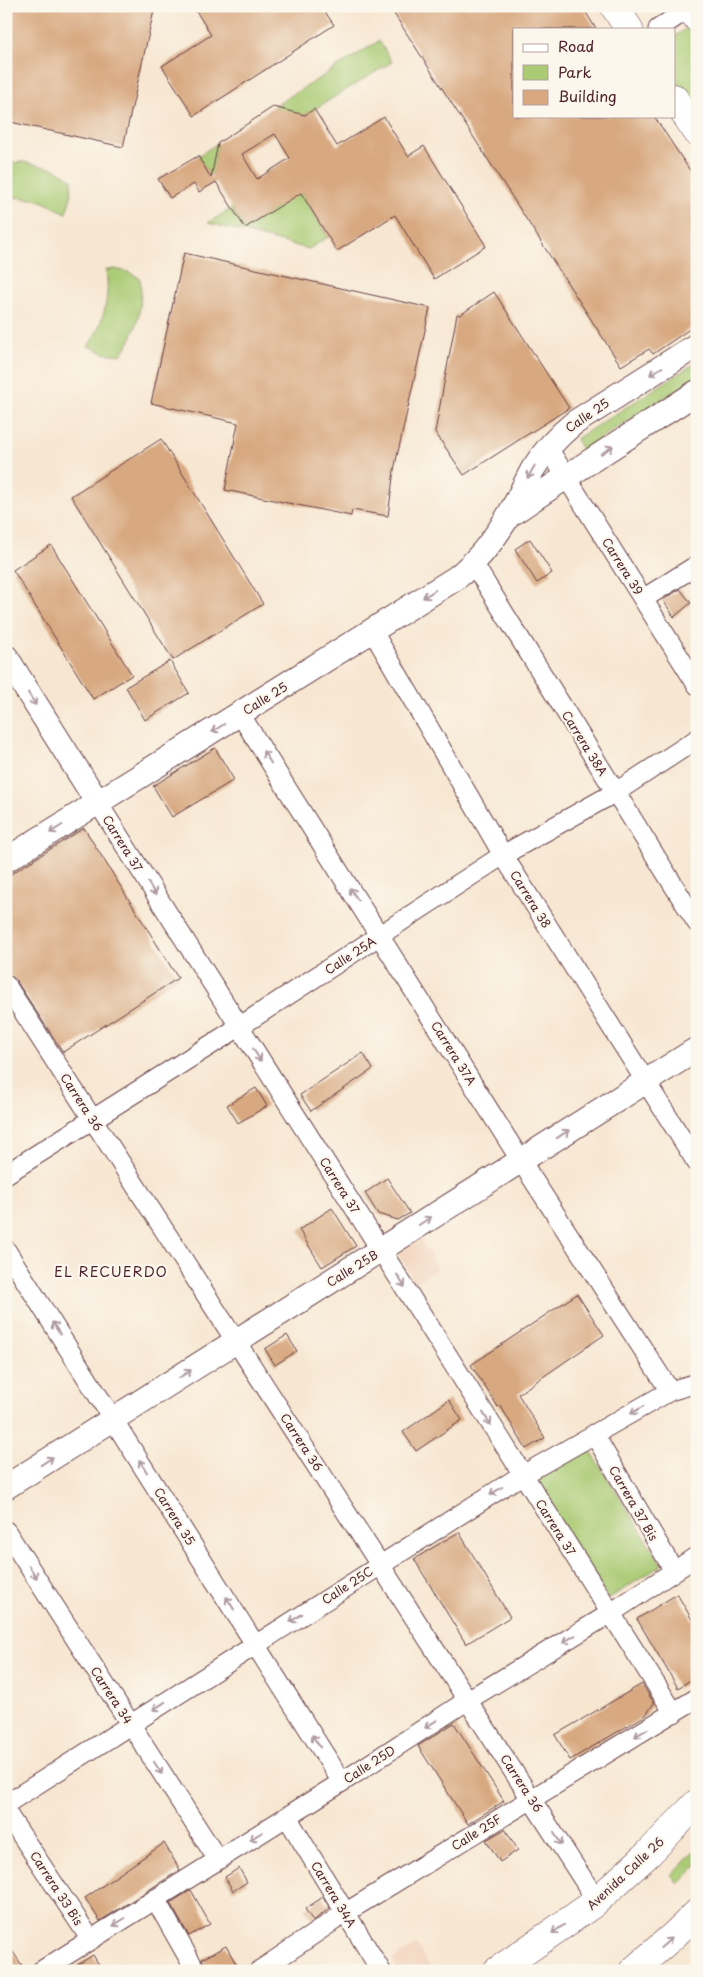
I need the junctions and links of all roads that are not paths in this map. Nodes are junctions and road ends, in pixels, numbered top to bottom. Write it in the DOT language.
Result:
graph roads {
  1 [pos="614,6"];
  2 [pos="692,10"];
  3 [pos="628,28"];
  4 [pos="660,28"];
  5 [pos="676,101"];
  6 [pos="697,132"];
  7 [pos="697,344"];
  8 [pos="697,392"];
  9 [pos="548,448"];
  10 [pos="566,477"];
  11 [pos="508,516"];
  12 [pos="473,563"];
  13 [pos="697,565"];
  14 [pos="643,599"];
  15 [pos="372,630"];
  16 [pos="6,657"];
  17 [pos="697,685"];
  18 [pos="240,714"];
  19 [pos="697,740"];
  20 [pos="616,792"];
  21 [pos="98,803"];
  22 [pos="503,855"];
  23 [pos="6,860"];
  24 [pos="697,923"];
  25 [pos="380,935"];
  26 [pos="6,985"];
  27 [pos="239,1027"];
  28 [pos="697,1049"];
  29 [pos="646,1081"];
  30 [pos="93,1119"];
  31 [pos="521,1161"];
  32 [pos="697,1163"];
  33 [pos="6,1174"];
  34 [pos="6,1250"];
  35 [pos="381,1250"];
  36 [pos="237,1341"];
  37 [pos="697,1383"];
  38 [pos="670,1391"];
  39 [pos="114,1418"];
  40 [pos="594,1434"];
  41 [pos="523,1475"];
  42 [pos="6,1487"];
  43 [pos="6,1531"];
  44 [pos="697,1556"];
  45 [pos="381,1564"];
  46 [pos="674,1572"];
  47 [pos="611,1613"];
  48 [pos="256,1644"];
  49 [pos="697,1698"];
  50 [pos="468,1700"];
  51 [pos="674,1713"];
  52 [pos="130,1724"];
  53 [pos="342,1782"];
  54 [pos="532,1798"];
  55 [pos="697,1802"];
  56 [pos="6,1804"];
  57 [pos="6,1812"];
  58 [pos="287,1817"];
  59 [pos="218,1860"];
  60 [pos="155,1900"];
  61 [pos="597,1900"];
  62 [pos="345,1913"];
  63 [pos="697,1913"];
  64 [pos="91,1940"];
  65 [pos="41,1971"];
  66 [pos="196,1971"];
  67 [pos="259,1971"];
  68 [pos="381,1971"];
  69 [pos="497,1971"];
  70 [pos="633,1971"];
  1 -- 3 [label="main road"];
  2 -- 4 [label="street"];
  5 -- 6 [label="main road"];
  7 -- 9 [label="street, Calle 25, one-way"];
  10 -- 8 [label="street, Calle 25, one-way"];
  9 -- 10 [label="street, Carrera 39"];
  9 -- 11 [label="street, Calle 25, one-way"];
  10 -- 11 [label="street, Calle 25"];
  10 -- 14 [label="street, Carrera 39"];
  11 -- 12 [label="street, Calle 25"];
  12 -- 15 [label="street, Calle 25, one-way"];
  12 -- 20 [label="street, Carrera 38A"];
  13 -- 14 [label="street"];
  14 -- 17 [label="street, Carrera 39"];
  15 -- 18 [label="street, Calle 25"];
  15 -- 22 [label="street, Carrera 38"];
  16 -- 21 [label="street, Carrera 37, one-way"];
  18 -- 21 [label="street, Calle 25, one-way"];
  25 -- 18 [label="street, Carrera 37A, one-way"];
  19 -- 20 [label="street, Calle 25A"];
  20 -- 22 [label="street, Calle 25A"];
  20 -- 24 [label="street, Carrera 38A"];
  21 -- 23 [label="street, Calle 25, one-way"];
  21 -- 27 [label="street, Carrera 37, one-way"];
  22 -- 25 [label="street, Calle 25A"];
  22 -- 29 [label="street, Carrera 38"];
  25 -- 27 [label="street, Calle 25A"];
  25 -- 31 [label="street, Carrera 37A"];
  26 -- 30 [label="street, Carrera 36"];
  27 -- 30 [label="street, Calle 25A"];
  27 -- 35 [label="street, Carrera 37, one-way"];
  28 -- 29 [label="street, Calle 25B"];
  31 -- 29 [label="street, Calle 25B, one-way"];
  29 -- 32 [label="street, Carrera 38"];
  30 -- 33 [label="street, Calle 25A"];
  30 -- 36 [label="street, Carrera 36"];
  35 -- 31 [label="street, Calle 25B, one-way"];
  31 -- 38 [label="street, Carrera 37A"];
  39 -- 34 [label="street, Carrera 35, one-way"];
  35 -- 36 [label="street, Calle 25B"];
  35 -- 41 [label="street, Carrera 37, one-way"];
  39 -- 36 [label="street, Calle 25B, one-way"];
  36 -- 45 [label="street, Carrera 36"];
  37 -- 38 [label="street, Calle 25C"];
  38 -- 40 [label="street, Calle 25C, one-way"];
  42 -- 39 [label="street, Calle 25B, one-way"];
  48 -- 39 [label="street, Carrera 35, one-way"];
  40 -- 41 [label="street, Calle 25C"];
  40 -- 46 [label="street, Carrera 37 Bis"];
  41 -- 45 [label="street, Calle 25C, one-way"];
  41 -- 47 [label="street, Carrera 37"];
  43 -- 52 [label="street, Carrera 34, one-way"];
  44 -- 46 [label="street, Calle 25D"];
  45 -- 48 [label="street, Calle 25C, one-way"];
  45 -- 50 [label="street, Carrera 36"];
  46 -- 47 [label="street, Calle 25D"];
  47 -- 50 [label="street, Calle 25D, one-way"];
  47 -- 51 [label="street, Carrera 37"];
  48 -- 52 [label="street, Calle 25C, one-way"];
  53 -- 48 [label="street, Carrera 35, one-way"];
  49 -- 51 [label="street, Calle 25F"];
  50 -- 53 [label="street, Calle 25D, one-way"];
  50 -- 54 [label="street, Carrera 36"];
  51 -- 54 [label="street, Calle 25F, one-way"];
  52 -- 56 [label="street, Calle 25C"];
  52 -- 59 [label="street, Carrera 34, one-way"];
  53 -- 58 [label="street, Calle 25D"];
  54 -- 61 [label="street, Carrera 36, one-way"];
  54 -- 62 [label="street, Calle 25F"];
  55 -- 61 [label="main road, Avenida Calle 26"];
  57 -- 64 [label="street, Carrera 33 Bis"];
  58 -- 59 [label="street, Calle 25D, one-way"];
  58 -- 62 [label="street, Carrera 34A"];
  59 -- 60 [label="street, Calle 25D"];
  60 -- 64 [label="street, Calle 25D, one-way"];
  60 -- 66 [label="street"];
  61 -- 69 [label="main road, Avenida Calle 26, one-way"];
  62 -- 67 [label="street, Calle 25F"];
  62 -- 68 [label="street, Carrera 34A"];
  70 -- 63 [label="main road, one-way"];
  64 -- 65 [label="street, Calle 25D"];
}
